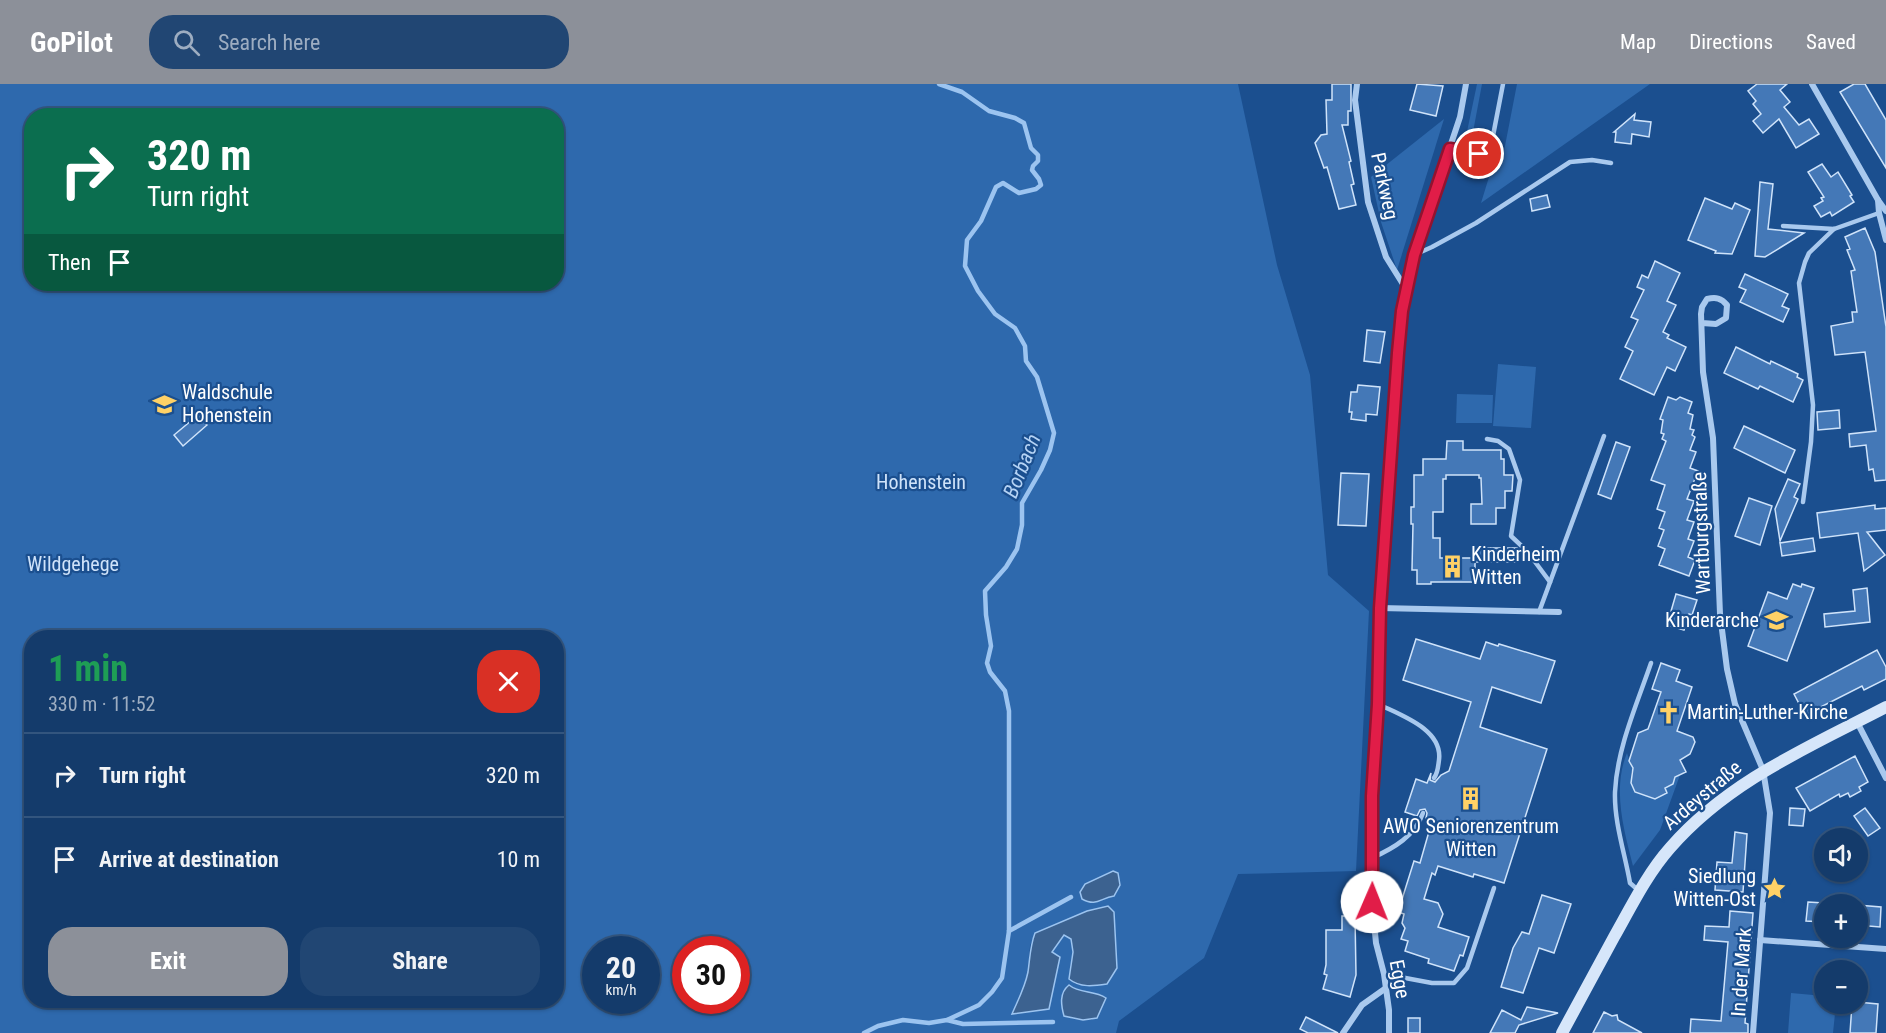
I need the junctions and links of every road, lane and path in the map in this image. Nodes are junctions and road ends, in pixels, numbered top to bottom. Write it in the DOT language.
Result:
graph roads {
  1 [pos="1357,84"];
  2 [pos="1466,84"];
  3 [pos="1503,84"];
  4 [pos="1812,84"];
  5 [pos="1450,149"];
  6 [pos="1611,164"];
  7 [pos="1882,212"];
  8 [pos="1783,226"];
  9 [pos="1834,229"];
  10 [pos="1886,240"];
  11 [pos="1414,255"];
  12 [pos="1406,289"];
  13 [pos="1702,323"];
  14 [pos="1604,436"];
  15 [pos="1488,440"];
  16 [pos="1803,502"];
  17 [pos="1550,582"];
  18 [pos="1380,608"];
  19 [pos="1539,612"];
  20 [pos="1558,612"];
  21 [pos="1651,663"];
  22 [pos="1378,704"];
  23 [pos="1886,707"];
  24 [pos="1857,722"];
  25 [pos="1763,771"];
  26 [pos="1434,778"];
  27 [pos="1886,778"];
  28 [pos="1423,813"];
  29 [pos="1372,858"];
  30 [pos="1494,888"];
  31 [pos="1640,892"];
  32 [pos="1760,940"];
  33 [pos="1886,949"];
  34 [pos="1384,974"];
  35 [pos="1386,988"];
  36 [pos="1343,1033"];
  37 [pos="1389,1033"];
  38 [pos="1562,1033"];
  39 [pos="1753,1033"];
  1 -- 12 [label="street, Parkweg"];
  2 -- 5 [label="street, Egge"];
  3 -- 5 [label="lane"];
  4 -- 7 [label="street"];
  5 -- 11 [label="street, Egge"];
  6 -- 11 [label="lane"];
  7 -- 9 [label="lane"];
  7 -- 10 [label="street"];
  8 -- 9 [label="lane"];
  9 -- 16 [label="lane"];
  11 -- 12 [label="street, Egge"];
  12 -- 18 [label="street, Egge"];
  13 -- 13 [label="street, Wartburgstraße"];
  13 -- 25 [label="street, Wartburgstraße"];
  14 -- 17 [label="lane"];
  15 -- 17 [label="lane"];
  17 -- 19 [label="lane"];
  18 -- 19 [label="street"];
  18 -- 22 [label="street, Egge"];
  19 -- 20 [label="street"];
  21 -- 31 [label="lane"];
  22 -- 26 [label="lane"];
  22 -- 29 [label="street, Egge"];
  23 -- 24 [label="main road, Ardeystraße"];
  24 -- 25 [label="main road, Ardeystraße"];
  24 -- 27 [label="street"];
  25 -- 31 [label="main road, Ardeystraße"];
  25 -- 32 [label="street, In der Mark"];
  28 -- 29 [label="lane"];
  29 -- 34 [label="street, Egge"];
  30 -- 34 [label="lane"];
  31 -- 38 [label="main road, Ardeystraße"];
  32 -- 33 [label="street"];
  32 -- 39 [label="street, In der Mark"];
  34 -- 35 [label="street, Egge"];
  35 -- 36 [label="street"];
  35 -- 37 [label="street, Egge"];
}
